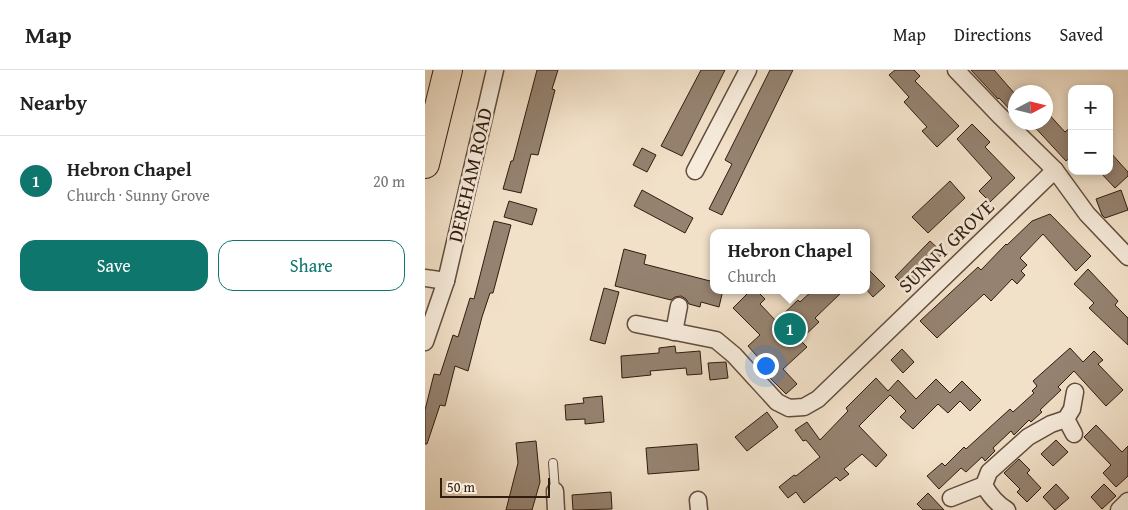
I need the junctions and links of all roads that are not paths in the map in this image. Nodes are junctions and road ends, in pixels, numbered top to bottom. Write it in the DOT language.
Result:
graph roads {
  1 [pos="448,70"];
  2 [pos="495,70"];
  3 [pos="748,70"];
  4 [pos="956,70"];
  5 [pos="425,164"];
  6 [pos="1055,170"];
  7 [pos="695,171"];
  8 [pos="1128,257"];
  9 [pos="425,278"];
  10 [pos="446,281"];
  11 [pos="679,306"];
  12 [pos="636,324"];
  13 [pos="674,332"];
  14 [pos="425,342"];
  15 [pos="1075,392"];
  16 [pos="1066,419"];
  17 [pos="1074,434"];
  18 [pos="553,463"];
  19 [pos="984,484"];
  20 [pos="555,491"];
  21 [pos="951,498"];
  22 [pos="1128,501"];
  23 [pos="556,510"];
  24 [pos="1007,510"];
  25 [pos="1119,510"];
  1 -- 5 [label="highway"];
  2 -- 10 [label="street, DEREHAM ROAD"];
  3 -- 7 [label="street"];
  4 -- 6 [label="street"];
  6 -- 8 [label="street"];
  6 -- 13 [label="street, SUNNY GROVE"];
  9 -- 10 [label="street"];
  10 -- 14 [label="street, DEREHAM ROAD"];
  11 -- 13 [label="street"];
  12 -- 13 [label="street, SUNNY GROVE"];
  15 -- 16 [label="street"];
  16 -- 17 [label="street"];
  16 -- 19 [label="street"];
  18 -- 20 [label="lane"];
  19 -- 21 [label="street"];
  19 -- 24 [label="street"];
  20 -- 23 [label="street"];
  22 -- 25 [label="street"];
}
